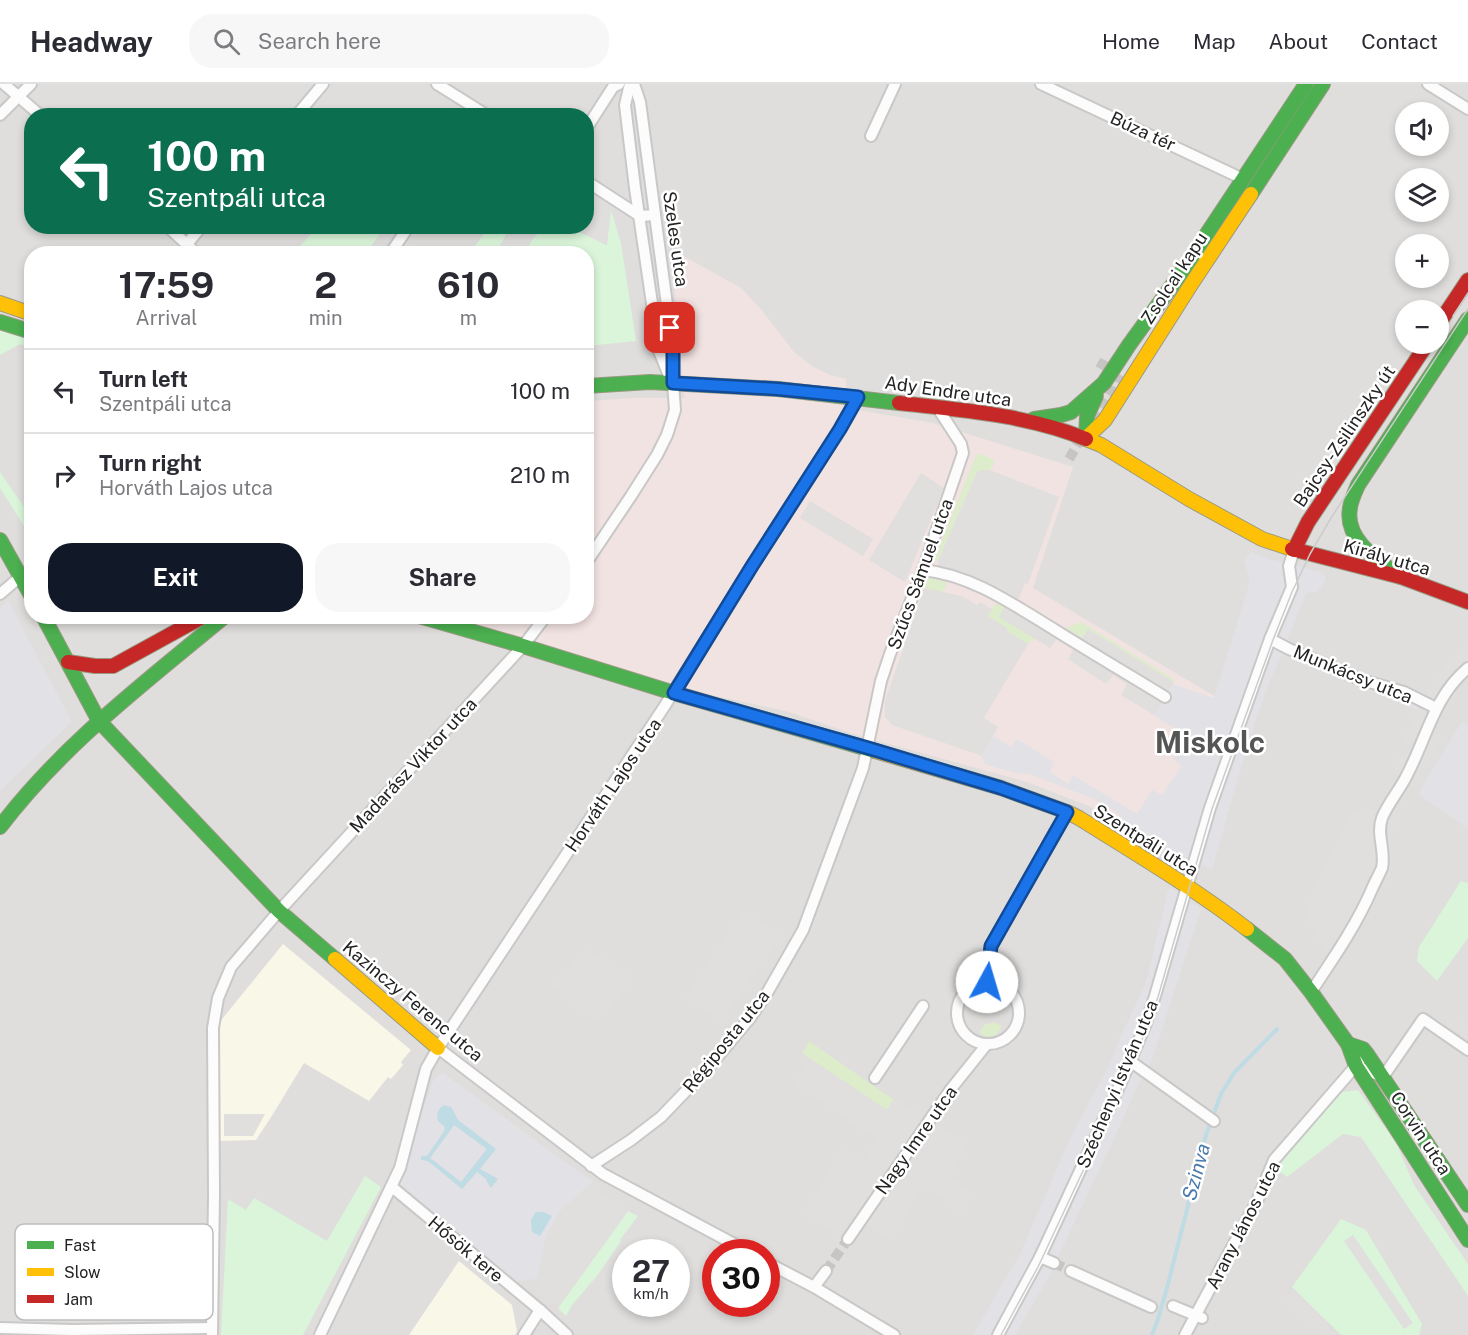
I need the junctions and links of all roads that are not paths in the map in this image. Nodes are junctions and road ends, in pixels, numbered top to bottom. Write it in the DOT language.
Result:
graph roads {
  1 [pos="4,84"];
  2 [pos="31,84"];
  3 [pos="323,84"];
  4 [pos="437,84"];
  5 [pos="620,84"];
  6 [pos="632,84"];
  7 [pos="895,84"];
  8 [pos="1041,84"];
  9 [pos="1306,84"];
  10 [pos="1323,84"];
  11 [pos="1428,84"];
  12 [pos="19,96"];
  13 [pos="32,108"];
  14 [pos="303,108"];
  15 [pos="476,108"];
  16 [pos="1468,109"];
  17 [pos="0,115"];
  18 [pos="594,117"];
  19 [pos="871,136"];
  20 [pos="1243,179"];
  21 [pos="594,186"];
  22 [pos="655,215"];
  23 [pos="640,216"];
  24 [pos="176,234"];
  25 [pos="195,234"];
  26 [pos="187,244"];
  27 [pos="1468,280"];
  28 [pos="0,303"];
  29 [pos="1449,309"];
  30 [pos="24,311"];
  31 [pos="1468,319"];
  32 [pos="0,322"];
  33 [pos="24,330"];
  34 [pos="1420,354"];
  35 [pos="673,383"];
  36 [pos="1104,383"];
  37 [pos="594,385"];
  38 [pos="858,397"];
  39 [pos="937,407"];
  40 [pos="1061,415"];
  41 [pos="1026,420"];
  42 [pos="1086,438"];
  43 [pos="0,540"];
  44 [pos="1294,550"];
  45 [pos="594,551"];
  46 [pos="923,570"];
  47 [pos="24,571"];
  48 [pos="24,576"];
  49 [pos="1401,577"];
  50 [pos="0,594"];
  51 [pos="1468,602"];
  52 [pos="47,624"];
  53 [pos="189,624"];
  54 [pos="215,624"];
  55 [pos="447,624"];
  56 [pos="540,624"];
  57 [pos="1270,639"];
  58 [pos="523,646"];
  59 [pos="68,662"];
  60 [pos="1468,668"];
  61 [pos="674,693"];
  62 [pos="1165,697"];
  63 [pos="1436,708"];
  64 [pos="99,721"];
  65 [pos="868,748"];
  66 [pos="1067,812"];
  67 [pos="0,827"];
  68 [pos="1186,886"];
  69 [pos="279,911"];
  70 [pos="987,982"];
  71 [pos="1311,992"];
  72 [pos="923,1006"];
  73 [pos="1329,1017"];
  74 [pos="987,1044"];
  75 [pos="1348,1044"];
  76 [pos="438,1048"];
  77 [pos="1468,1050"];
  78 [pos="1367,1054"];
  79 [pos="1130,1061"];
  80 [pos="1356,1066"];
  81 [pos="1383,1077"];
  82 [pos="875,1078"];
  83 [pos="1214,1121"];
  84 [pos="591,1166"];
  85 [pos="392,1187"];
  86 [pos="1468,1205"];
  87 [pos="725,1239"];
  88 [pos="848,1239"];
  89 [pos="1468,1240"];
  90 [pos="213,1248"];
  91 [pos="1040,1257"];
  92 [pos="1054,1263"];
  93 [pos="780,1269"];
  94 [pos="826,1271"];
  95 [pos="1071,1271"];
  96 [pos="814,1287"];
  97 [pos="1173,1306"];
  98 [pos="1151,1307"];
  99 [pos="540,1310"];
  100 [pos="1199,1317"];
  101 [pos="0,1328"];
  102 [pos="212,1332"];
  103 [pos="320,1335"];
  104 [pos="524,1335"];
  105 [pos="567,1335"];
  106 [pos="894,1335"];
  107 [pos="998,1335"];
  108 [pos="1185,1335"];
  1 -- 12 [label="street"];
  2 -- 12 [label="street"];
  3 -- 14 [label="street"];
  4 -- 15 [label="street"];
  5 -- 18 [label="street"];
  6 -- 22 [label="street, Szeles utca"];
  6 -- 23 [label="street, Szeles utca"];
  7 -- 19 [label="street"];
  8 -- 20 [label="street, Búza tér"];
  9 -- 20 [label="street, Zsolcai kapu"];
  10 -- 42 [label="street, Zsolcai kapu"];
  11 -- 16 [label="street"];
  12 -- 13 [label="street"];
  12 -- 17 [label="street"];
  20 -- 36 [label="street, Zsolcai kapu"];
  21 -- 23 [label="street"];
  22 -- 23 [label="street"];
  22 -- 35 [label="street, Szeles utca"];
  23 -- 35 [label="street, Szeles utca"];
  24 -- 26 [label="street"];
  25 -- 26 [label="street"];
  27 -- 29 [label="street"];
  28 -- 30 [label="street"];
  31 -- 49 [label="street"];
  32 -- 33 [label="street"];
  34 -- 44 [label="street, Bajcsy-Zsilinszky út"];
  35 -- 37 [label="street, Ady Endre utca"];
  35 -- 38 [label="street, Ady Endre utca"];
  35 -- 45 [label="street"];
  36 -- 40 [label="street"];
  36 -- 42 [label="street"];
  38 -- 39 [label="street, Ady Endre utca"];
  38 -- 61 [label="street, Horváth Lajos utca"];
  39 -- 41 [label="street, Ady Endre utca"];
  39 -- 46 [label="street, Szűcs Sámuel utca"];
  40 -- 41 [label="street"];
  40 -- 42 [label="street, Ady Endre utca"];
  41 -- 42 [label="street, Ady Endre utca"];
  42 -- 44 [label="street, Ady Endre utca"];
  43 -- 47 [label="street"];
  44 -- 49 [label="street, Király utca"];
  44 -- 57 [label="street, Széchenyi István utca"];
  46 -- 62 [label="street"];
  46 -- 65 [label="street, Szűcs Sámuel utca"];
  48 -- 50 [label="street"];
  49 -- 51 [label="street, Király utca"];
  52 -- 59 [label="street, Kazinczy Ferenc utca"];
  53 -- 59 [label="street"];
  54 -- 64 [label="street"];
  55 -- 58 [label="street, Szentpáli utca"];
  56 -- 58 [label="street, Madarász Viktor utca"];
  57 -- 63 [label="street, Munkácsy utca"];
  57 -- 68 [label="street, Széchenyi István utca"];
  58 -- 61 [label="street, Szentpáli utca"];
  58 -- 69 [label="street, Madarász Viktor utca"];
  59 -- 64 [label="street, Kazinczy Ferenc utca"];
  60 -- 63 [label="street"];
  61 -- 65 [label="street, Szentpáli utca"];
  61 -- 76 [label="street, Horváth Lajos utca"];
  63 -- 71 [label="street"];
  64 -- 67 [label="street"];
  64 -- 69 [label="street, Kazinczy Ferenc utca"];
  65 -- 66 [label="street, Szentpáli utca"];
  65 -- 84 [label="street, Régiposta utca"];
  66 -- 68 [label="street, Szentpáli utca"];
  66 -- 70 [label="street"];
  68 -- 71 [label="street, Szentpáli utca"];
  68 -- 79 [label="street, Széchenyi István utca"];
  69 -- 76 [label="street, Kazinczy Ferenc utca"];
  69 -- 90 [label="street, Madarász Viktor utca"];
  70 -- 74 [label="street"];
  70 -- 74 [label="street"];
  71 -- 73 [label="street, Szentpáli utca"];
  72 -- 82 [label="street"];
  73 -- 75 [label="street, Corvin utca"];
  74 -- 88 [label="street, Nagy Imre utca"];
  75 -- 78 [label="street, Corvin utca"];
  75 -- 80 [label="street, Corvin utca"];
  76 -- 84 [label="street, Kazinczy Ferenc utca"];
  76 -- 85 [label="street, Horváth Lajos utca"];
  77 -- 81 [label="street"];
  78 -- 80 [label="street, Arany János utca"];
  78 -- 81 [label="street, Corvin utca"];
  79 -- 83 [label="street"];
  79 -- 91 [label="street, Széchenyi István utca"];
  80 -- 81 [label="street"];
  80 -- 89 [label="street, Corvin utca"];
  80 -- 100 [label="street, Arany János utca"];
  81 -- 86 [label="street, Corvin utca"];
  84 -- 87 [label="street, Kazinczy Ferenc utca"];
  85 -- 99 [label="street, Hősök tere"];
  85 -- 103 [label="street, Horváth Lajos utca"];
  91 -- 92 [label="street"];
  91 -- 107 [label="street, Széchenyi István utca"];
  93 -- 96 [label="street"];
  94 -- 96 [label="street"];
  95 -- 98 [label="street"];
  96 -- 106 [label="street"];
  97 -- 100 [label="street"];
  99 -- 104 [label="street"];
  99 -- 105 [label="street, Hősök tere"];
  100 -- 108 [label="street, Arany János utca"];
  101 -- 102 [label="street"];
}
